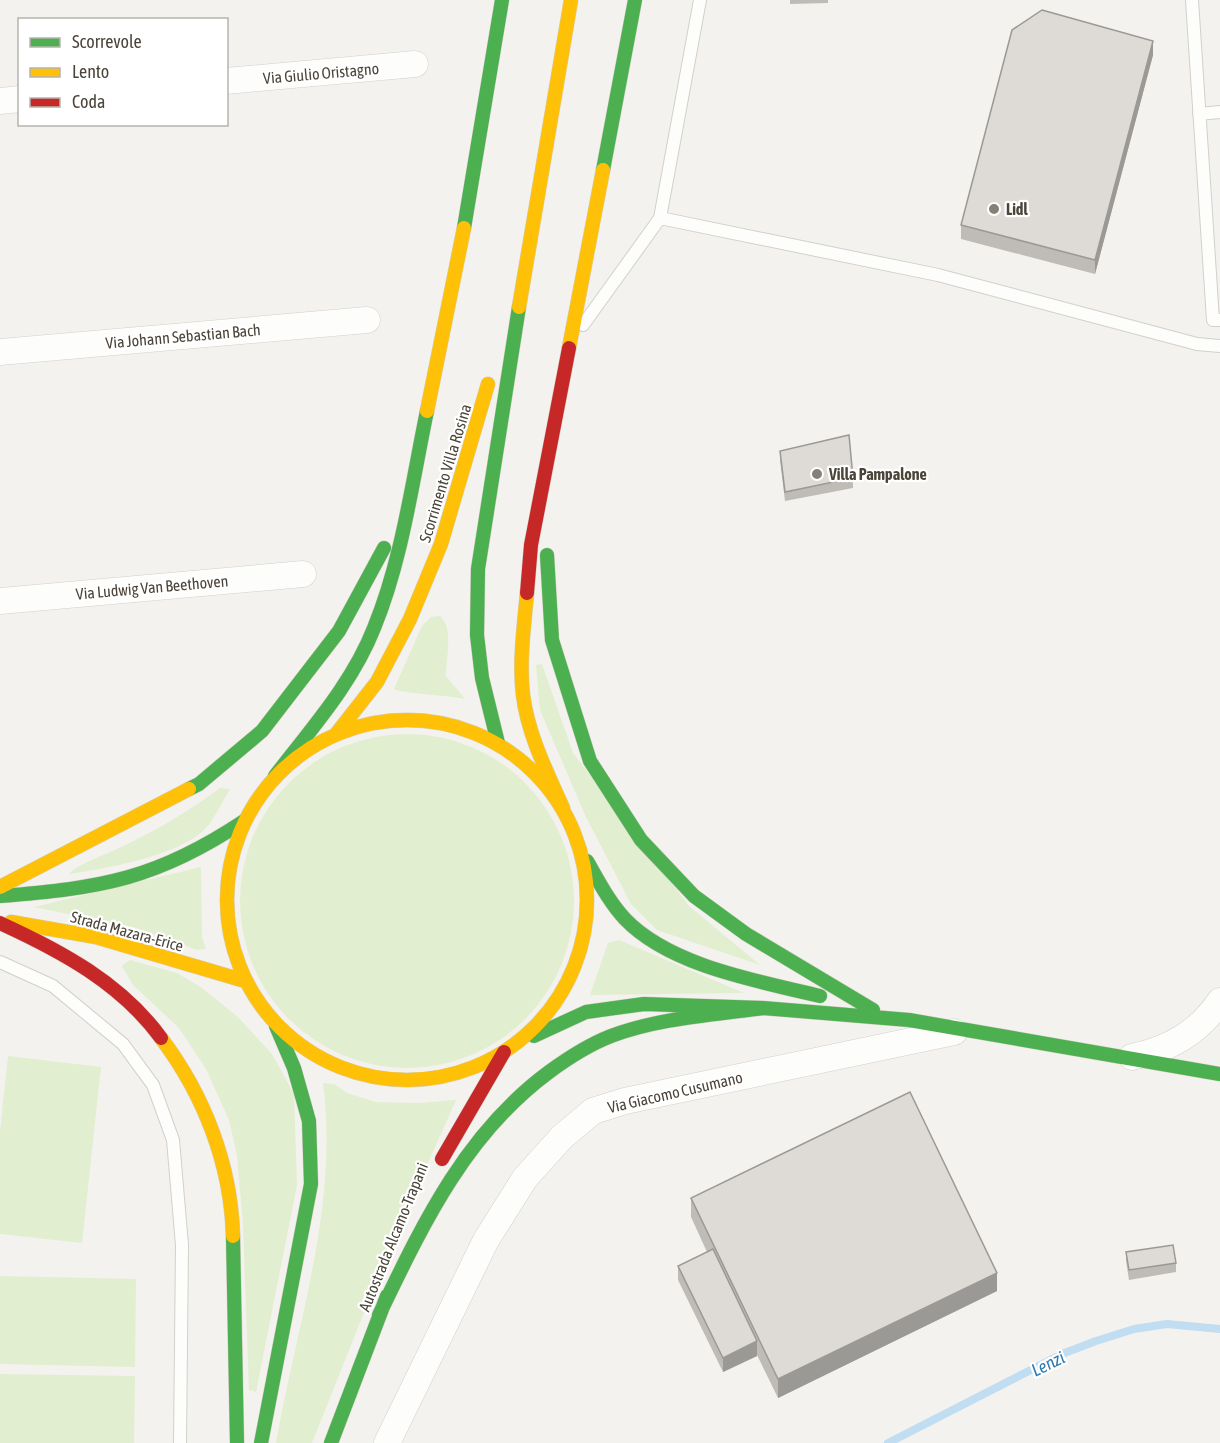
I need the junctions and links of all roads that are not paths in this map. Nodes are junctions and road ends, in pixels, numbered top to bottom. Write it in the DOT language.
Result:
graph roads {
  1 [pos="502,0"];
  2 [pos="571,0"];
  3 [pos="635,0"];
  4 [pos="700,0"];
  5 [pos="1192,0"];
  6 [pos="415,64"];
  7 [pos="228,81"];
  8 [pos="18,99"];
  9 [pos="0,101"];
  10 [pos="1220,112"];
  11 [pos="1199,114"];
  12 [pos="535,202"];
  13 [pos="660,218"];
  14 [pos="367,320"];
  15 [pos="1220,320"];
  16 [pos="570,344"];
  17 [pos="1220,346"];
  18 [pos="498,348"];
  19 [pos="0,352"];
  20 [pos="492,371"];
  21 [pos="557,410"];
  22 [pos="409,502"];
  23 [pos="303,574"];
  24 [pos="0,601"];
  25 [pos="337,733"];
  26 [pos="498,743"];
  27 [pos="275,776"];
  28 [pos="562,808"];
  29 [pos="244,821"];
  30 [pos="580,850"];
  31 [pos="0,887"];
  32 [pos="0,896"];
  33 [pos="0,922"];
  34 [pos="0,962"];
  35 [pos="245,981"];
  36 [pos="1220,1001"];
  37 [pos="763,1008"];
  38 [pos="873,1010"];
  39 [pos="909,1020"];
  40 [pos="276,1026"];
  41 [pos="969,1029"];
  42 [pos="518,1043"];
  43 [pos="504,1052"];
  44 [pos="1130,1058"];
  45 [pos="1220,1074"];
  46 [pos="379,1315"];
  47 [pos="180,1443"];
  48 [pos="237,1443"];
  49 [pos="261,1443"];
  50 [pos="331,1443"];
  51 [pos="387,1443"];
  1 -- 22 [label="main road"];
  2 -- 12 [label="main road"];
  3 -- 16 [label="main road"];
  4 -- 13 [label="lane"];
  5 -- 11 [label="lane"];
  6 -- 7 [label="street, Via Giulio Oristagno"];
  8 -- 9 [label="street"];
  10 -- 11 [label="lane"];
  11 -- 15 [label="lane"];
  12 -- 18 [label="main road"];
  12 -- 26 [label="main road"];
  13 -- 16 [label="lane"];
  13 -- 17 [label="lane"];
  14 -- 19 [label="street, Via Johann Sebastian Bach"];
  16 -- 21 [label="main road"];
  20 -- 25 [label="main road, Scorrimento Villa Rosina"];
  21 -- 28 [label="main road"];
  21 -- 38 [label="main road"];
  22 -- 27 [label="main road"];
  22 -- 31 [label="main road"];
  23 -- 24 [label="street, Via Ludwig Van Beethoven"];
  25 -- 26 [label="main road"];
  25 -- 27 [label="main road"];
  26 -- 28 [label="main road"];
  27 -- 29 [label="main road"];
  28 -- 30 [label="main road"];
  29 -- 32 [label="main road, Strada Mazara-Erice"];
  29 -- 35 [label="main road"];
  30 -- 38 [label="main road"];
  30 -- 42 [label="main road"];
  33 -- 35 [label="main road, Strada Mazara-Erice"];
  33 -- 48 [label="main road"];
  34 -- 47 [label="lane"];
  35 -- 40 [label="main road"];
  36 -- 44 [label="street"];
  37 -- 39 [label="main road"];
  37 -- 42 [label="main road"];
  37 -- 46 [label="main road"];
  38 -- 39 [label="main road"];
  39 -- 41 [label="main road"];
  40 -- 43 [label="main road"];
  40 -- 49 [label="main road"];
  41 -- 44 [label="main road"];
  41 -- 51 [label="street, Via Giacomo Cusumano"];
  42 -- 43 [label="main road"];
  43 -- 46 [label="main road, Autostrada Alcamo-Trapani"];
  44 -- 45 [label="main road"];
  46 -- 50 [label="main road, Autostrada Alcamo-Trapani"];
}
